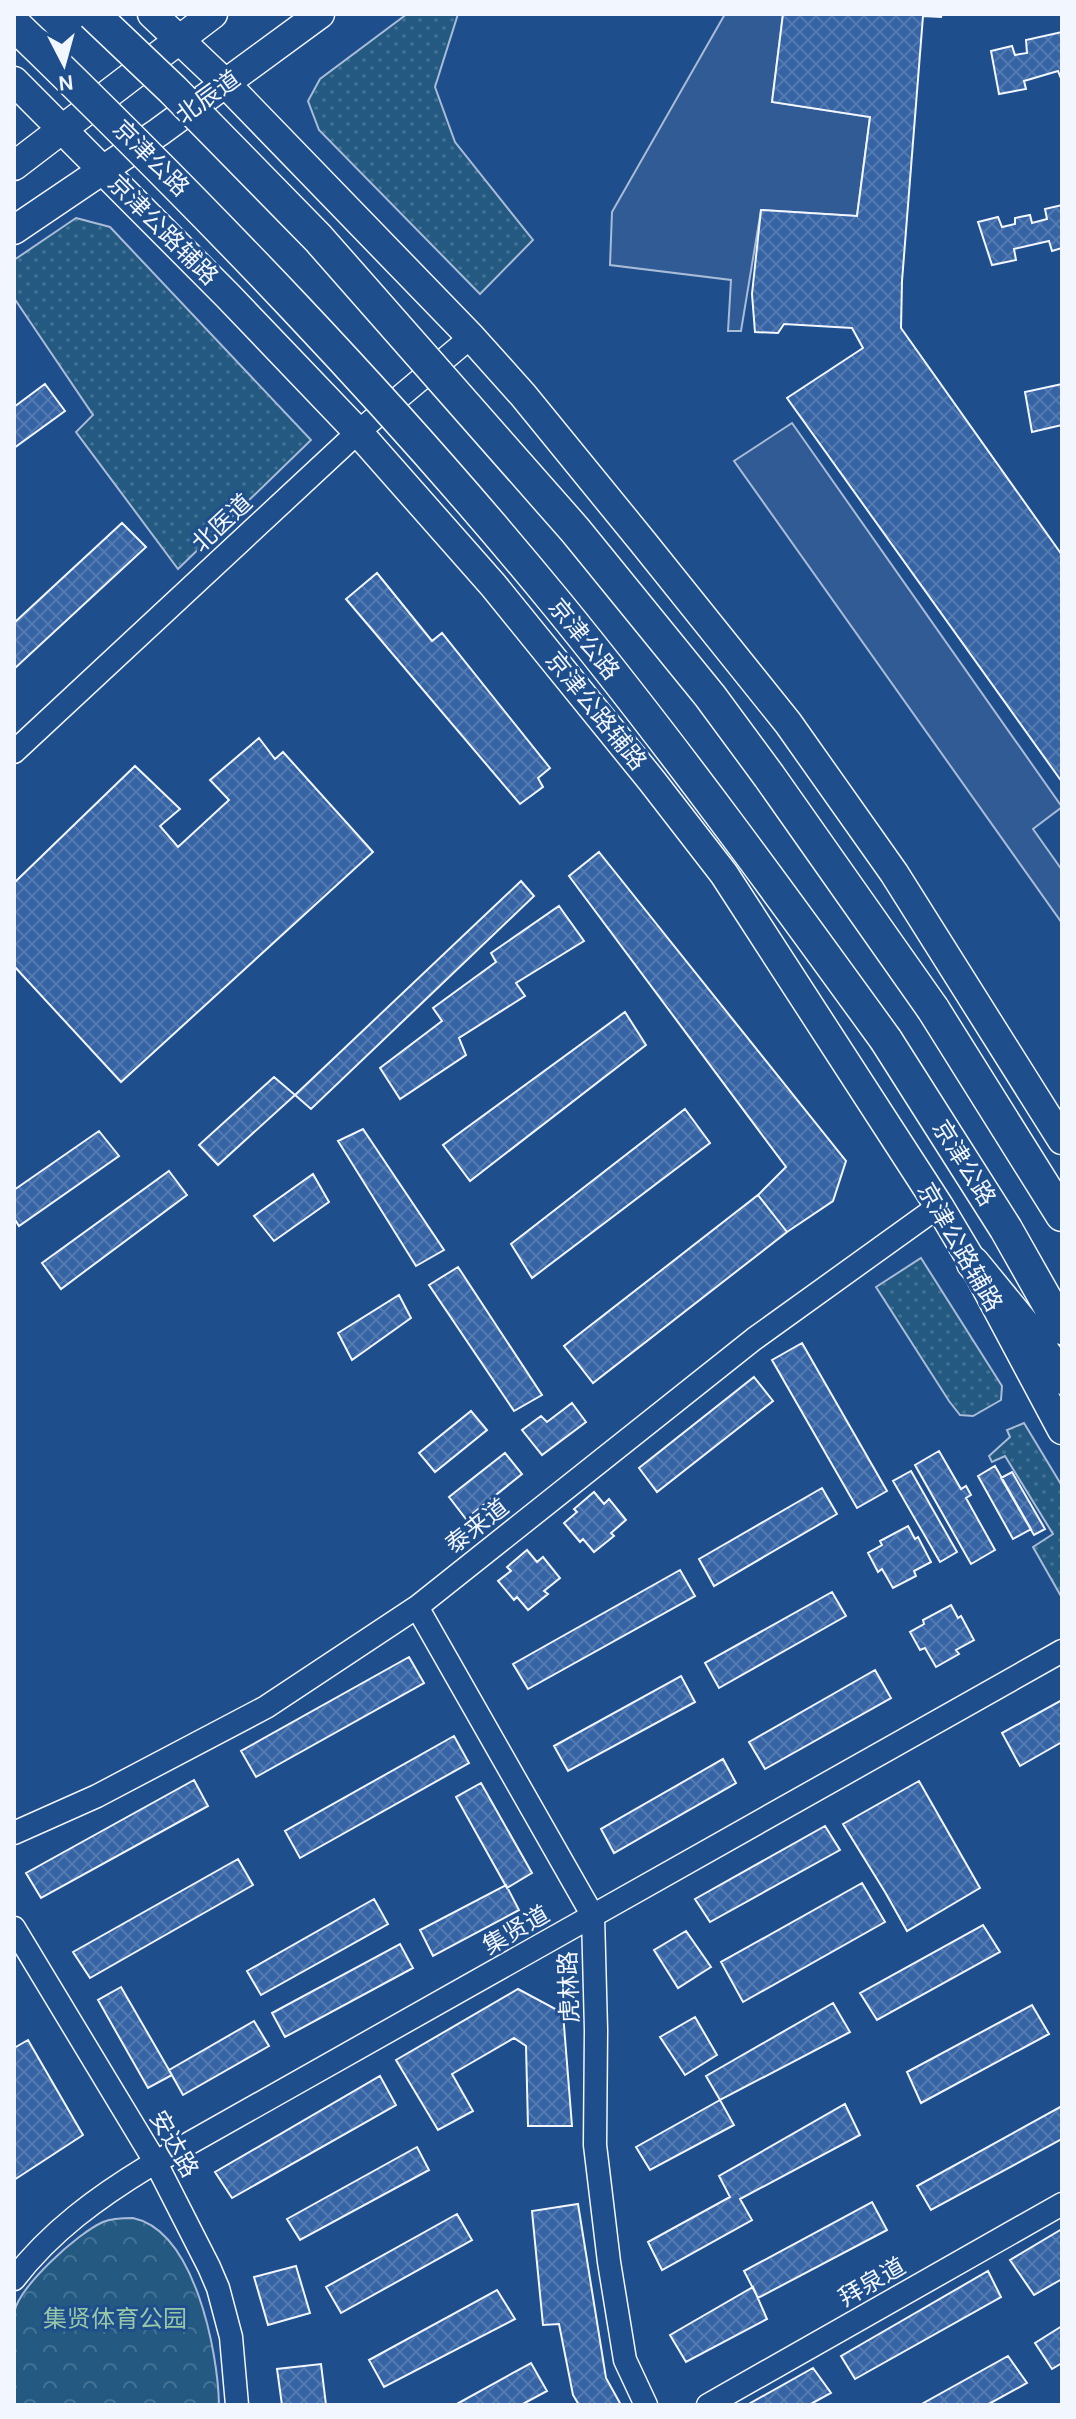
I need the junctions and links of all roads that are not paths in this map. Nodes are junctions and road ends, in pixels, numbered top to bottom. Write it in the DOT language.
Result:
graph roads {
  1 [pos="93,14"];
  2 [pos="152,14"];
  3 [pos="213,14"];
  4 [pos="320,14"];
  5 [pos="14,24"];
  6 [pos="178,39"];
  7 [pos="14,81"];
  8 [pos="226,84"];
  9 [pos="63,130"];
  10 [pos="14,166"];
  11 [pos="103,170"];
  12 [pos="14,230"];
  13 [pos="471,337"];
  14 [pos="358,432"];
  15 [pos="14,752"];
  16 [pos="1050,1108"];
  17 [pos="1062,1140"];
  18 [pos="939,1206"];
  19 [pos="1062,1215"];
  20 [pos="973,1263"];
  21 [pos="1062,1328"];
  22 [pos="1062,1378"];
  23 [pos="1062,1430"];
  24 [pos="417,1607"];
  25 [pos="1062,1641"];
  26 [pos="1062,1651"];
  27 [pos="14,1833"];
  28 [pos="590,1912"];
  29 [pos="14,1928"];
  30 [pos="14,1947"];
  31 [pos="151,2161"];
  32 [pos="1062,2204"];
  33 [pos="14,2265"];
  34 [pos="14,2279"];
  35 [pos="227,2405"];
  36 [pos="237,2405"];
  37 [pos="646,2405"];
  38 [pos="708,2405"];
  1 -- 19 [label="highway, bridge"];
  2 -- 6 [label="main road"];
  3 -- 6 [label="main road"];
  4 -- 8 [label="main road, 北辰道"];
  5 -- 21 [label="highway, 京津公路, bridge"];
  6 -- 8 [label="main road"];
  6 -- 9 [label="main road"];
  7 -- 9 [label="main road, 京津公路辅路"];
  8 -- 11 [label="main road, 北辰道"];
  8 -- 13 [label="main road"];
  9 -- 10 [label="main road"];
  9 -- 11 [label="main road, 京津公路辅路"];
  11 -- 12 [label="main road, 北辰道"];
  11 -- 14 [label="main road, 京津公路辅路"];
  13 -- 14 [label="street, 北医道"];
  13 -- 16 [label="main road"];
  14 -- 15 [label="street, 北医道"];
  14 -- 18 [label="main road, 京津公路辅路"];
  16 -- 17 [label="main road"];
  18 -- 20 [label="main road, 京津公路辅路"];
  18 -- 24 [label="street, 泰来道"];
  20 -- 22 [label="highway"];
  20 -- 23 [label="main road, 京津公路辅路"];
  24 -- 27 [label="street, 泰来道"];
  24 -- 28 [label="street, 虎林路"];
  25 -- 28 [label="street, 集贤道"];
  26 -- 28 [label="street, 集贤道"];
  28 -- 31 [label="street, 集贤道"];
  28 -- 37 [label="street, 虎林路"];
  29 -- 31 [label="street, 安达路"];
  30 -- 31 [label="street, 安达路"];
  31 -- 33 [label="street, 集贤道"];
  31 -- 34 [label="street, 集贤道"];
  31 -- 35 [label="street, 安达路"];
  31 -- 36 [label="street, 安达路"];
  32 -- 38 [label="street, 拜泉道"];
}
